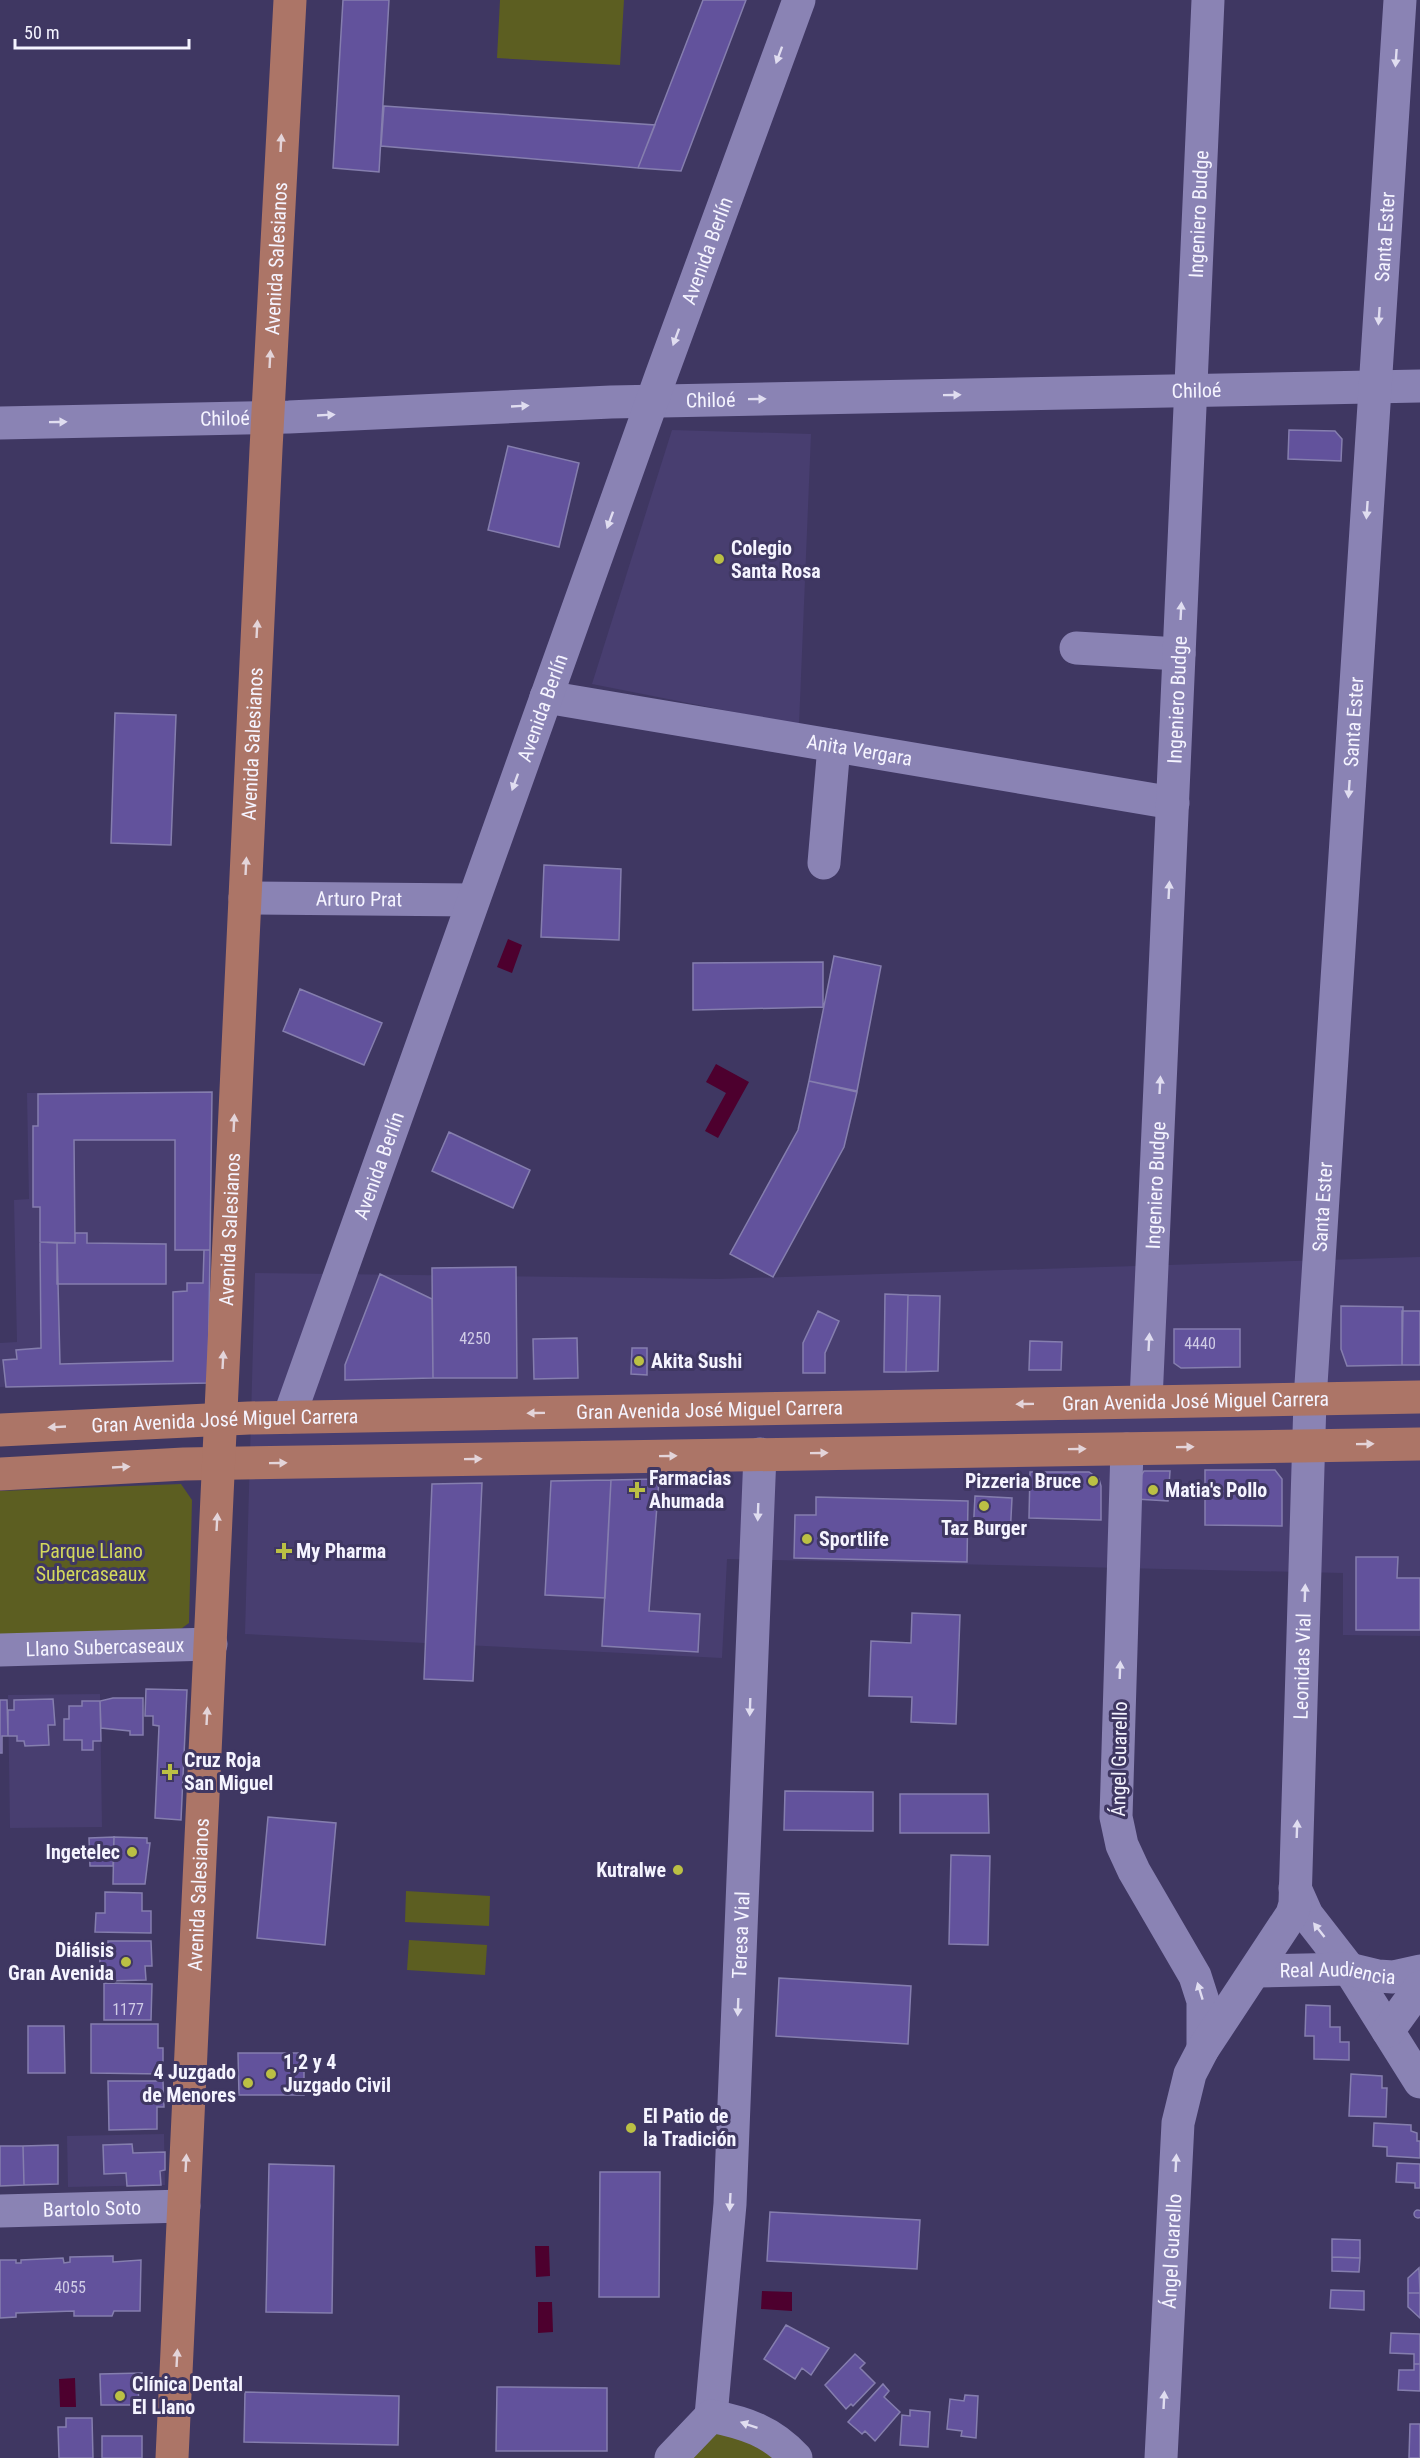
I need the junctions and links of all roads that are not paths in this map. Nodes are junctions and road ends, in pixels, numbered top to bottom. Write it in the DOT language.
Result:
graph roads {
  1 [pos="290,0"];
  2 [pos="799,0"];
  3 [pos="1208,0"];
  4 [pos="1400,0"];
  5 [pos="1374,386"];
  6 [pos="1420,386"];
  7 [pos="1191,390"];
  8 [pos="652,401"];
  9 [pos="267,417"];
  10 [pos="0,423"];
  11 [pos="1076,648"];
  12 [pos="1179,654"];
  13 [pos="546,697"];
  14 [pos="834,746"];
  15 [pos="1173,803"];
  16 [pos="824,863"];
  17 [pos="245,898"];
  18 [pos="473,900"];
  19 [pos="1420,1397"];
  20 [pos="1310,1400"];
  21 [pos="1146,1401"];
  22 [pos="794,1409"];
  23 [pos="289,1417"];
  24 [pos="220,1418"];
  25 [pos="0,1430"];
  26 [pos="1420,1444"];
  27 [pos="1310,1445"];
  28 [pos="1127,1449"];
  29 [pos="760,1454"];
  30 [pos="219,1464"];
  31 [pos="0,1474"];
  32 [pos="211,1644"];
  33 [pos="0,1650"];
  34 [pos="1295,1888"];
  35 [pos="1349,1969"];
  36 [pos="1256,1971"];
  37 [pos="1420,1971"];
  38 [pos="1420,1988"];
  39 [pos="1388,2031"];
  40 [pos="1203,2049"];
  41 [pos="1420,2082"];
  42 [pos="184,2206"];
  43 [pos="0,2211"];
  44 [pos="711,2416"];
  45 [pos="172,2458"];
  46 [pos="671,2458"];
  47 [pos="796,2458"];
  48 [pos="1161,2458"];
  9 -- 1 [label="main road, Avenida Salesianos, one-way"];
  2 -- 8 [label="street, Avenida Berlín, one-way"];
  3 -- 7 [label="street, Ingeniero Budge"];
  4 -- 5 [label="street, Santa Ester, one-way"];
  5 -- 6 [label="street, Chiloé"];
  5 -- 7 [label="street, Chiloé"];
  5 -- 20 [label="street, Santa Ester, one-way"];
  8 -- 7 [label="street, Chiloé, one-way"];
  12 -- 7 [label="street, Ingeniero Budge, one-way"];
  9 -- 8 [label="street, Chiloé, one-way"];
  8 -- 13 [label="street, Avenida Berlín, one-way"];
  10 -- 9 [label="street, Chiloé, one-way"];
  17 -- 9 [label="main road, Avenida Salesianos, one-way"];
  11 -- 12 [label="street"];
  12 -- 15 [label="street, Ingeniero Budge"];
  13 -- 14 [label="street, Anita Vergara"];
  13 -- 18 [label="street, Avenida Berlín, one-way"];
  14 -- 15 [label="street, Anita Vergara"];
  14 -- 16 [label="street"];
  21 -- 15 [label="street, Ingeniero Budge, one-way"];
  17 -- 18 [label="street, Arturo Prat"];
  24 -- 17 [label="main road, Avenida Salesianos, one-way"];
  18 -- 23 [label="street, Avenida Berlín"];
  19 -- 20 [label="main road, Gran Avenida José Miguel Carrera"];
  20 -- 21 [label="main road, Gran Avenida José Miguel Carrera"];
  20 -- 27 [label="street, Santa Ester"];
  21 -- 22 [label="main road, Gran Avenida José Miguel Carrera, one-way"];
  22 -- 23 [label="main road, Gran Avenida José Miguel Carrera, one-way"];
  22 -- 29 [label="main road"];
  23 -- 24 [label="main road, Gran Avenida José Miguel Carrera"];
  24 -- 25 [label="main road, Gran Avenida José Miguel Carrera, one-way"];
  24 -- 30 [label="main road, Avenida Salesianos"];
  27 -- 26 [label="main road, one-way"];
  28 -- 27 [label="main road, one-way"];
  34 -- 27 [label="street, Leonidas Vial, one-way"];
  29 -- 28 [label="main road, one-way"];
  40 -- 28 [label="street, Ángel Guarello, one-way"];
  30 -- 29 [label="main road, one-way"];
  29 -- 44 [label="street, Teresa Vial, one-way"];
  31 -- 30 [label="main road, one-way"];
  32 -- 30 [label="main road, Avenida Salesianos, one-way"];
  32 -- 33 [label="street, Llano Subercaseaux"];
  42 -- 32 [label="main road, Avenida Salesianos, one-way"];
  35 -- 34 [label="street, Leonidas Vial, one-way"];
  34 -- 36 [label="street, Leonidas Vial"];
  35 -- 36 [label="street, Real Audiencia"];
  35 -- 37 [label="street, Real Audiencia"];
  35 -- 39 [label="street, Leonidas Vial"];
  36 -- 40 [label="street, Ángel Guarello"];
  38 -- 39 [label="street, Real Audiencia"];
  39 -- 41 [label="street"];
  48 -- 40 [label="street, Ángel Guarello, one-way"];
  42 -- 43 [label="street, Bartolo Soto"];
  45 -- 42 [label="main road, Avenida Salesianos, one-way"];
  44 -- 46 [label="street"];
  47 -- 44 [label="street, one-way"];
}
